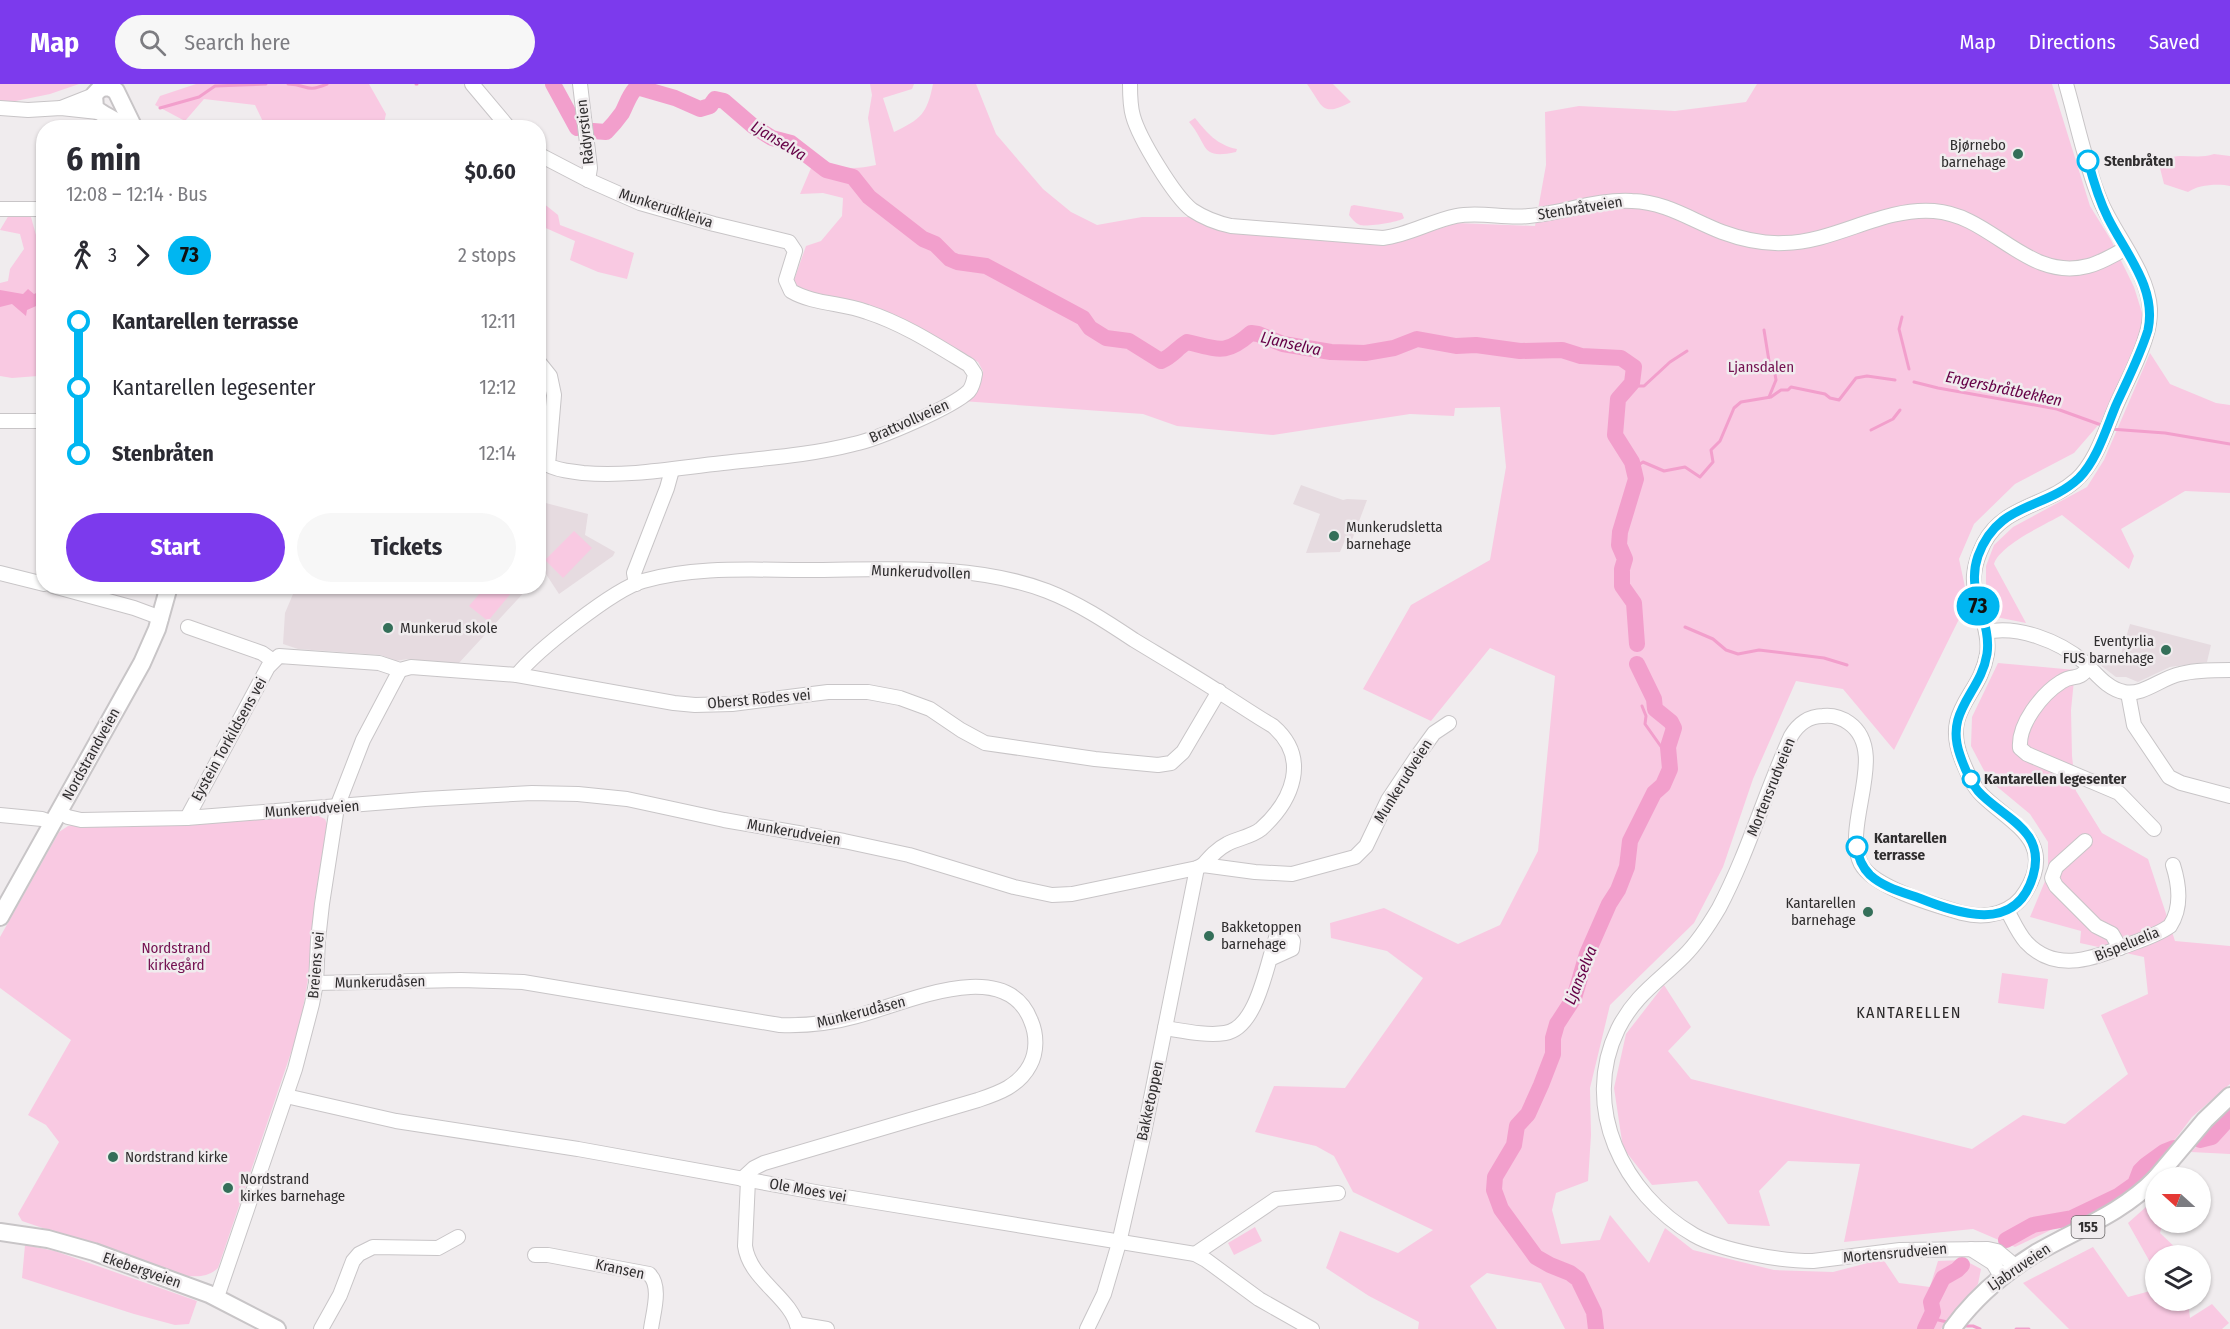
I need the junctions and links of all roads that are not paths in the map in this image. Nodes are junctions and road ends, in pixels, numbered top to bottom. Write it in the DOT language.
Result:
graph roads {
  1 [pos="472,84"];
  2 [pos="580,84"];
  3 [pos="1130,84"];
  4 [pos="2066,84"];
  5 [pos="110,91"];
  6 [pos="0,108"];
  7 [pos="61,108"];
  8 [pos="103,113"];
  9 [pos="115,120"];
  10 [pos="129,120"];
  11 [pos="502,120"];
  12 [pos="546,158"];
  13 [pos="588,180"];
  14 [pos="0,209"];
  15 [pos="36,209"];
  16 [pos="2125,249"];
  17 [pos="795,251"];
  18 [pos="546,371"];
  19 [pos="0,421"];
  20 [pos="36,421"];
  21 [pos="672,470"];
  22 [pos="0,573"];
  23 [pos="36,582"];
  24 [pos="636,584"];
  25 [pos="82,594"];
  26 [pos="167,594"];
  27 [pos="160,618"];
  28 [pos="188,627"];
  29 [pos="1986,632"];
  30 [pos="272,660"];
  31 [pos="2089,667"];
  32 [pos="400,670"];
  33 [pos="2230,670"];
  34 [pos="517,675"];
  35 [pos="1219,692"];
  36 [pos="2128,693"];
  37 [pos="1449,723"];
  38 [pos="2230,796"];
  39 [pos="337,807"];
  40 [pos="0,815"];
  41 [pos="56,817"];
  42 [pos="186,818"];
  43 [pos="2154,829"];
  44 [pos="2085,841"];
  45 [pos="2173,865"];
  46 [pos="1200,866"];
  47 [pos="2007,910"];
  48 [pos="0,917"];
  49 [pos="2120,948"];
  50 [pos="1270,959"];
  51 [pos="316,983"];
  52 [pos="1165,1028"];
  53 [pos="286,1096"];
  54 [pos="2230,1096"];
  55 [pos="2165,1167"];
  56 [pos="745,1180"];
  57 [pos="2145,1188"];
  58 [pos="1338,1193"];
  59 [pos="0,1232"];
  60 [pos="458,1237"];
  61 [pos="1119,1244"];
  62 [pos="1195,1254"];
  63 [pos="535,1255"];
  64 [pos="2008,1271"];
  65 [pos="217,1297"];
  66 [pos="797,1327"];
  67 [pos="277,1329"];
  68 [pos="321,1329"];
  69 [pos="651,1329"];
  70 [pos="827,1329"];
  71 [pos="1087,1329"];
  72 [pos="1312,1329"];
  73 [pos="1952,1329"];
  1 -- 11 [label="street"];
  2 -- 13 [label="street, Rådyrstien"];
  3 -- 16 [label="street, Stenbråtveien"];
  4 -- 16 [label="street"];
  5 -- 7 [label="street"];
  5 -- 8 [label="main road"];
  5 -- 8 [label="main road"];
  5 -- 10 [label="main road"];
  6 -- 7 [label="street"];
  7 -- 8 [label="street"];
  8 -- 9 [label="main road"];
  12 -- 13 [label="street, Munkerudkleiva"];
  13 -- 17 [label="street, Munkerudkleiva"];
  14 -- 15 [label="street"];
  16 -- 29 [label="street"];
  17 -- 21 [label="street, Brattvollveien"];
  18 -- 21 [label="street, Brattvollveien"];
  19 -- 20 [label="street"];
  21 -- 24 [label="street"];
  22 -- 23 [label="street"];
  24 -- 34 [label="street, Munkerudvollen"];
  24 -- 35 [label="street, Munkerudvollen"];
  25 -- 27 [label="street"];
  26 -- 27 [label="main road, Nordstrandveien"];
  27 -- 41 [label="main road, Nordstrandveien"];
  28 -- 30 [label="street"];
  29 -- 31 [label="street"];
  29 -- 47 [label="street"];
  30 -- 32 [label="street, Oberst Rodes vei"];
  30 -- 42 [label="street, Eystein Torkildsens vei"];
  31 -- 36 [label="street"];
  31 -- 43 [label="street"];
  32 -- 34 [label="street, Oberst Rodes vei"];
  32 -- 39 [label="street, Breiens vei"];
  33 -- 36 [label="street"];
  34 -- 35 [label="street, Oberst Rodes vei"];
  35 -- 46 [label="street, Munkerudvollen"];
  36 -- 38 [label="street"];
  37 -- 46 [label="street, Munkerudveien"];
  39 -- 42 [label="street, Munkerudveien"];
  39 -- 46 [label="street, Munkerudveien"];
  39 -- 51 [label="street, Breiens vei"];
  40 -- 41 [label="street, Munkerudveien"];
  41 -- 42 [label="street, Munkerudveien"];
  41 -- 48 [label="main road, Nordstrandveien"];
  44 -- 49 [label="street"];
  45 -- 49 [label="street, Bispeluelia"];
  46 -- 52 [label="street, Bakketoppen"];
  47 -- 49 [label="street, Bispeluelia"];
  47 -- 64 [label="street, Mortensrudveien"];
  50 -- 52 [label="street"];
  51 -- 53 [label="street, Breiens vei"];
  51 -- 56 [label="street, Munkerudåsen"];
  52 -- 61 [label="street, Bakketoppen"];
  53 -- 56 [label="street, Ole Moes vei"];
  53 -- 65 [label="street, Breiens vei"];
  54 -- 55 [label="main road, Ljabruveien / 155"];
  56 -- 61 [label="street, Ole Moes vei"];
  56 -- 66 [label="street"];
  57 -- 64 [label="main road, Ljabruveien / 155"];
  58 -- 62 [label="street"];
  59 -- 65 [label="main road, Ekebergveien"];
  60 -- 68 [label="street"];
  61 -- 62 [label="street, Ole Moes vei"];
  61 -- 71 [label="street, Bakketoppen"];
  62 -- 72 [label="street, Ole Moes vei"];
  63 -- 69 [label="street, Kransen"];
  64 -- 73 [label="main road, Ljabruveien / 155"];
  65 -- 67 [label="main road, Ekebergveien"];
  66 -- 70 [label="street"];
}
